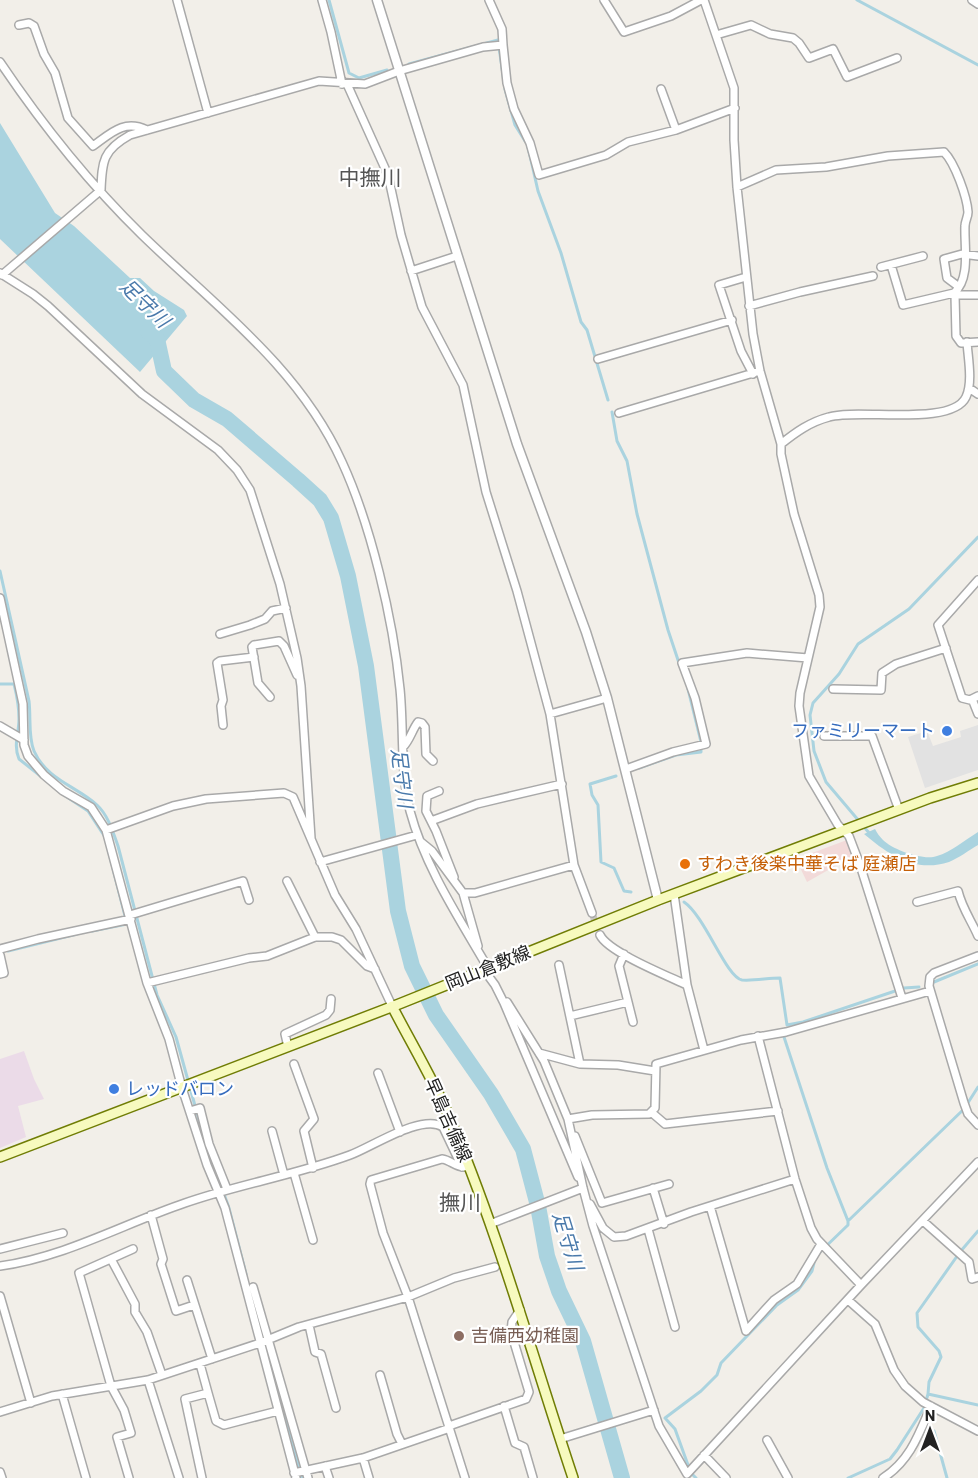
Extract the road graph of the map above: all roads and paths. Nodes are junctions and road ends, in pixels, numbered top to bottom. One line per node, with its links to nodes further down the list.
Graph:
1 (177, 0): 18 (street)
2 (322, 0): 15 (street)
3 (377, 0): 14 (street)
4 (489, 0): 11 (street)
5 (604, 0): 6 (street)
6 (702, 0): 10 (street)
7 (972, 0): 8 (street)
8 (978, 4)
9 (19, 25): 19 (street)
10 (716, 35): 12 (street); 17 (street)
11 (500, 45): 14 (street); 20 (street)
12 (897, 58)
13 (0, 62): 22 (street)
14 (399, 71): 15 (street); 24 (street)
15 (345, 84): 18 (street); 29 (street)
16 (661, 89): 20 (street)
17 (735, 108): 20 (street); 21 (street)
18 (208, 113): 19 (street)
19 (147, 130): 22 (street)
20 (676, 130)
21 (737, 188): 23 (street); 32 (street)
22 (100, 191): 30 (street); 64 (street)
23 (966, 255): 26 (street); 33 (street); 33 (street)
24 (457, 256): 29 (street); 57 (street)
25 (923, 256): 27 (street)
26 (978, 256)
27 (891, 265): 28 (street); 33 (street)
28 (881, 267)
29 (411, 271): 58 (street)
30 (3, 273): 47 (street)
31 (873, 276): 35 (street)
32 (746, 277): 35 (street); 36 (street)
33 (956, 292): 34 (street); 37 (street)
34 (978, 295)
35 (749, 306): 40 (street)
36 (732, 320): 39 (street); 40 (street)
37 (967, 342): 38 (street); 41 (street)
38 (978, 342)
39 (598, 359)
40 (756, 372): 43 (street); 44 (street)
41 (969, 388): 42 (street); 44 (street)
42 (978, 394)
43 (619, 413)
44 (781, 444): 52 (street)
45 (978, 580): 50 (street)
46 (0, 598): 48 (street)
47 (286, 608): 49 (street); 53 (street)
48 (4, 634): 63 (street)
49 (220, 634)
50 (946, 648): 54 (street); 56 (street)
51 (254, 657): 53 (street); 55 (street); 60 (street)
52 (808, 658): 66 (street); 73 (street)
53 (301, 686): 75 (street)
54 (833, 689)
55 (270, 697)
56 (975, 697): 59 (street)
57 (607, 698): 58 (street); 66 (street)
58 (550, 714): 68 (street)
59 (978, 714)
60 (222, 724)
61 (0, 726): 63 (street)
62 (824, 736): 70 (street)
63 (19, 737): 72 (street)
64 (403, 747): 65 (street); 74 (street)
65 (433, 761)
66 (626, 769): 83 (street)
67 (978, 783): 70 (main road, 岡山倉敷線)
68 (561, 784): 71 (street); 77 (street)
69 (439, 791): 71 (street)
70 (899, 810): 73 (main road, 岡山倉敷線)
71 (431, 821): 79 (street)
72 (109, 829): 75 (street); 86 (street)
73 (848, 829): 81 (main road, 岡山倉敷線); 103 (street)
74 (417, 837): 76 (street); 79 (street); 94 (street)
75 (311, 838): 76 (street)
76 (322, 861): 96 (street)
77 (574, 865): 80 (street); 85 (street)
78 (287, 881): 89 (street)
79 (455, 883): 80 (street)
80 (463, 893): 94 (street)
81 (674, 894): 83 (main road, 岡山倉敷線); 101 (street)
82 (249, 900): 86 (street)
83 (658, 900): 97 (main road, 岡山倉敷線)
84 (917, 902): 88 (street)
85 (592, 913)
86 (131, 917): 90 (street); 99 (street)
87 (600, 935): 91 (street)
88 (978, 936)
89 (315, 937): 96 (street); 99 (street)
90 (0, 949)
91 (624, 954): 101 (street); 105 (street)
92 (0, 955): 98 (street)
93 (978, 956): 102 (street)
94 (483, 959): 97 (street)
95 (559, 965): 107 (street)
96 (375, 969): 106 (street)
97 (484, 970): 100 (street); 106 (main road, 岡山倉敷線)
98 (0, 974)
99 (151, 982): 117 (street)
100 (495, 985): 112 (street); 134 (street)
101 (687, 985): 111 (street)
102 (930, 991): 103 (street); 121 (street)
103 (901, 993): 109 (street)
104 (331, 999): 110 (street)
105 (628, 1002): 107 (street); 108 (street)
106 (395, 1005): 110 (main road, 岡山倉敷線); 126 (main road, 早島吉備線)
107 (570, 1016): 114 (street)
108 (633, 1022)
109 (758, 1036): 111 (street); 118 (street)
110 (288, 1047): 117 (main road, 岡山倉敷線)
111 (704, 1050): 115 (street)
112 (539, 1053): 114 (street); 120 (street)
113 (294, 1064): 127 (street)
114 (580, 1064): 115 (street)
115 (655, 1071): 119 (street)
116 (378, 1073): 123 (street)
117 (186, 1086): 124 (main road, 岡山倉敷線); 133 (street)
118 (778, 1111): 119 (street); 130 (street)
119 (651, 1112): 120 (street)
120 (568, 1121): 132 (street); 134 (street)
121 (978, 1125)
122 (272, 1131): 129 (street)
123 (400, 1132): 126 (street); 127 (street)
124 (0, 1157)
125 (978, 1162): 137 (street)
126 (466, 1167): 138 (main road, 早島吉備線); 154 (street)
127 (313, 1168): 128 (street)
128 (294, 1173): 129 (street); 142 (street)
129 (284, 1175): 133 (street)
130 (795, 1179): 135 (street); 143 (street)
131 (669, 1184): 132 (street)
132 (653, 1188): 139 (street)
133 (222, 1190): 136 (street); 160 (street)
134 (580, 1190): 138 (street); 140 (street); 174 (street)
135 (710, 1206): 139 (street); 143 (street)
136 (151, 1215): 147 (street); 156 (street)
137 (923, 1221): 149 (street); 151 (street)
138 (492, 1223): 157 (main road, 早島吉備線)
139 (663, 1224): 140 (street)
140 (648, 1229): 159 (street)
141 (63, 1233): 144 (street)
142 (313, 1240)
143 (824, 1246): 151 (street)
144 (0, 1250)
145 (133, 1250): 146 (street)
146 (111, 1259): 163 (street); 166 (street)
147 (0, 1266)
148 (495, 1267): 154 (street)
149 (978, 1277)
150 (187, 1281): 156 (street)
151 (861, 1285): 155 (street)
152 (253, 1287): 160 (street)
153 (0, 1296): 169 (street)
154 (408, 1297): 158 (street); 176 (street)
155 (848, 1300): 170 (street); 181 (street)
156 (194, 1305): 161 (street)
157 (520, 1310): 171 (street); 178 (main road, 早島吉備線)
158 (309, 1325): 160 (street); 172 (street)
159 (675, 1327)
160 (264, 1341): 161 (street); 173 (street); 185 (street)
161 (212, 1359): 162 (street)
162 (200, 1364): 163 (street); 167 (street)
163 (162, 1375): 165 (street)
164 (380, 1375): 180 (street)
165 (148, 1380): 166 (street); 190 (street)
166 (111, 1386): 168 (street); 189 (street)
167 (208, 1393): 173 (street); 191 (street)
168 (62, 1394): 169 (street); 188 (street)
169 (31, 1403): 175 (street)
170 (927, 1404): 177 (street); 200 (street)
171 (504, 1406): 176 (street); 196 (street)
172 (336, 1408)
173 (278, 1411): 185 (street)
174 (653, 1411): 178 (street); 186 (street)
175 (0, 1412)
176 (449, 1427): 180 (street); 195 (street)
177 (978, 1431)
178 (562, 1438): 197 (main road, 早島吉備線)
179 (767, 1440): 199 (street)
180 (402, 1444): 182 (street)
181 (704, 1455): 186 (street); 198 (street)
182 (363, 1458): 183 (street); 194 (street)
183 (325, 1466): 185 (street); 193 (street)
184 (0, 1472): 187 (street)
185 (299, 1473): 192 (street)
186 (687, 1476)
187 (2, 1478)
188 (86, 1478)
189 (129, 1478)
190 (179, 1478)
191 (202, 1478)
192 (308, 1478)
193 (329, 1478)
194 (369, 1478)
195 (465, 1478)
196 (533, 1478)
197 (573, 1478)
198 (726, 1478)
199 (788, 1478)
200 (883, 1478)

